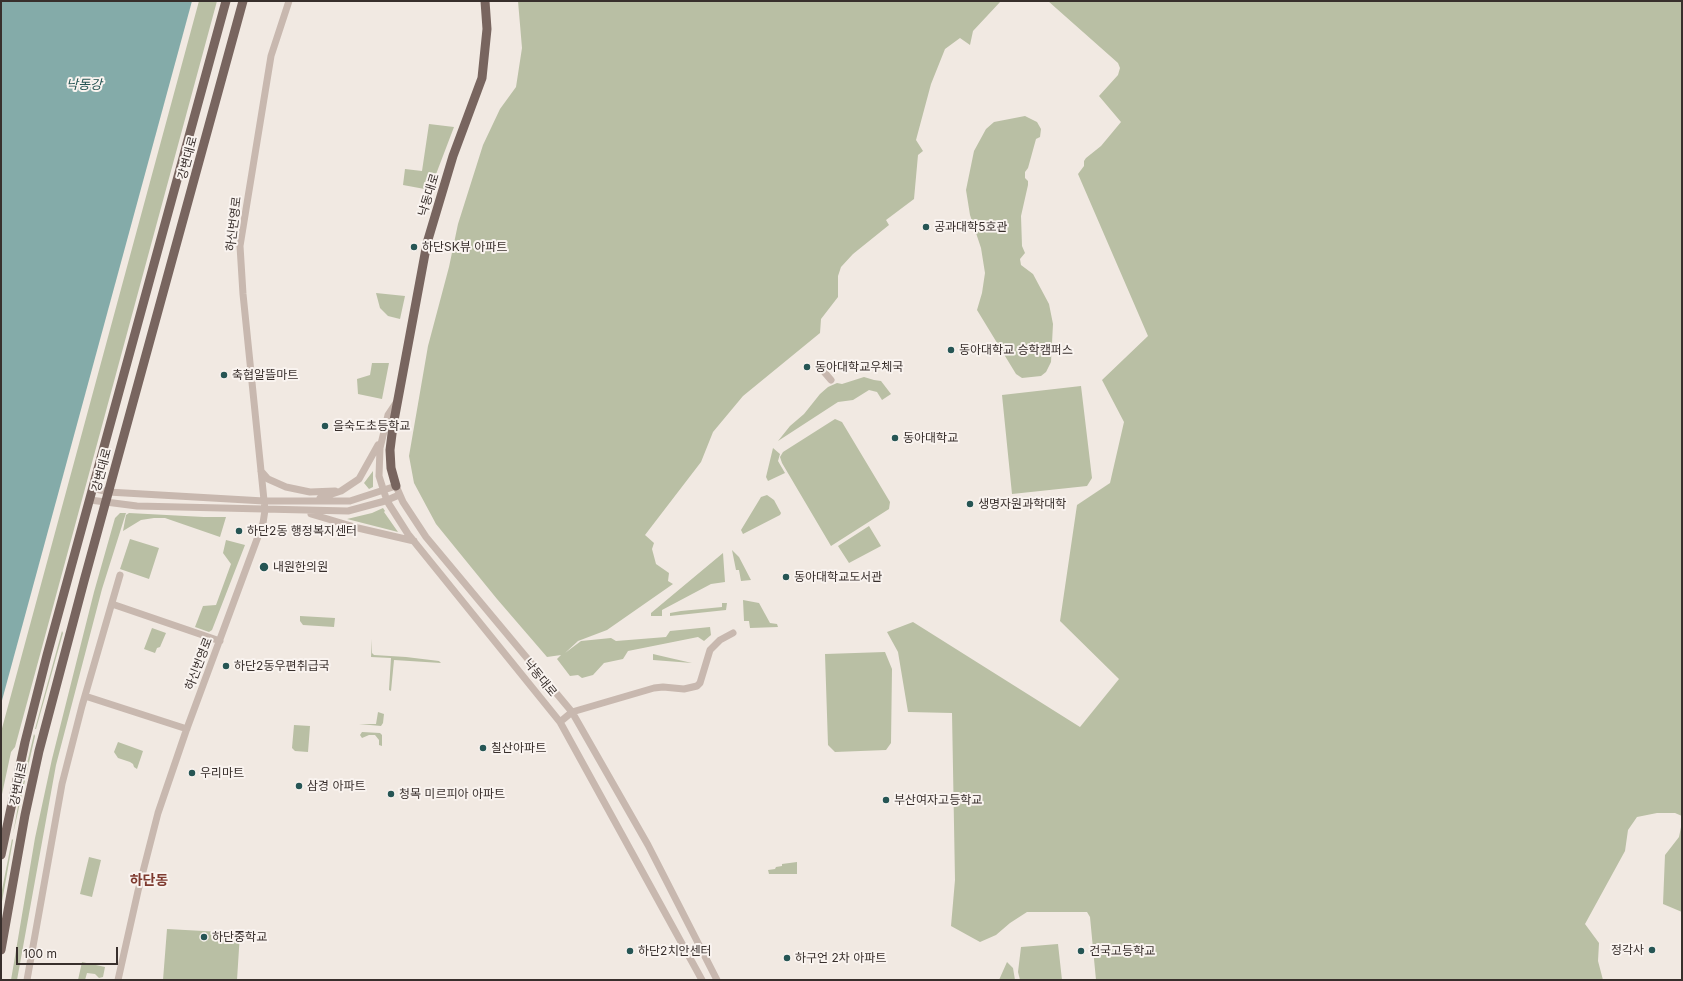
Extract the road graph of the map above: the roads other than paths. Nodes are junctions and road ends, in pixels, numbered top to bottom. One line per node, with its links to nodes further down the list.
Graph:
1 (226, 1): 10 (main road, 강변대로)
2 (243, 1): 14 (main road, 강변대로)
3 (289, 1): 9 (street, 하신번영로)
4 (484, 1): 7 (main road, 낙동대로)
5 (825, 373): 6 (street)
6 (831, 380)
7 (398, 400): 8 (street, 낙동대로); 13 (main road, 낙동대로)
8 (382, 439): 11 (street); 12 (street, 낙동대로)
9 (261, 471): 11 (street); 17 (street, 하신번영로)
10 (93, 488): 14 (street); 15 (main road, 강변대로)
11 (341, 491): 18 (street)
12 (383, 491): 13 (street); 16 (street, 낙동대로); 18 (street)
13 (398, 491): 16 (street); 28 (street, 낙동대로)
14 (108, 492): 17 (street); 19 (main road, 강변대로)
15 (90, 500): 19 (street); 31 (main road, 강변대로)
16 (387, 500): 21 (street); 22 (street, 낙동대로)
17 (264, 501): 18 (street); 20 (street, 하신번영로)
18 (304, 501)
19 (106, 503): 20 (street); 32 (main road, 강변대로)
20 (265, 510): 21 (street); 26 (street, 하신번영로)
21 (301, 511): 22 (street)
22 (414, 541): 29 (street, 낙동대로)
23 (120, 575): 24 (street)
24 (112, 604): 26 (street); 27 (street)
25 (733, 633): 28 (street)
26 (220, 641): 30 (street, 하신번영로)
27 (85, 696): 30 (street); 33 (street)
28 (572, 712): 29 (street); 36 (street, 낙동대로)
29 (560, 722): 35 (street, 낙동대로)
30 (187, 729): 34 (street, 하신번영로)
31 (1, 855)
32 (1, 950)
33 (27, 980)
34 (118, 980)
35 (702, 980)
36 (717, 980)

